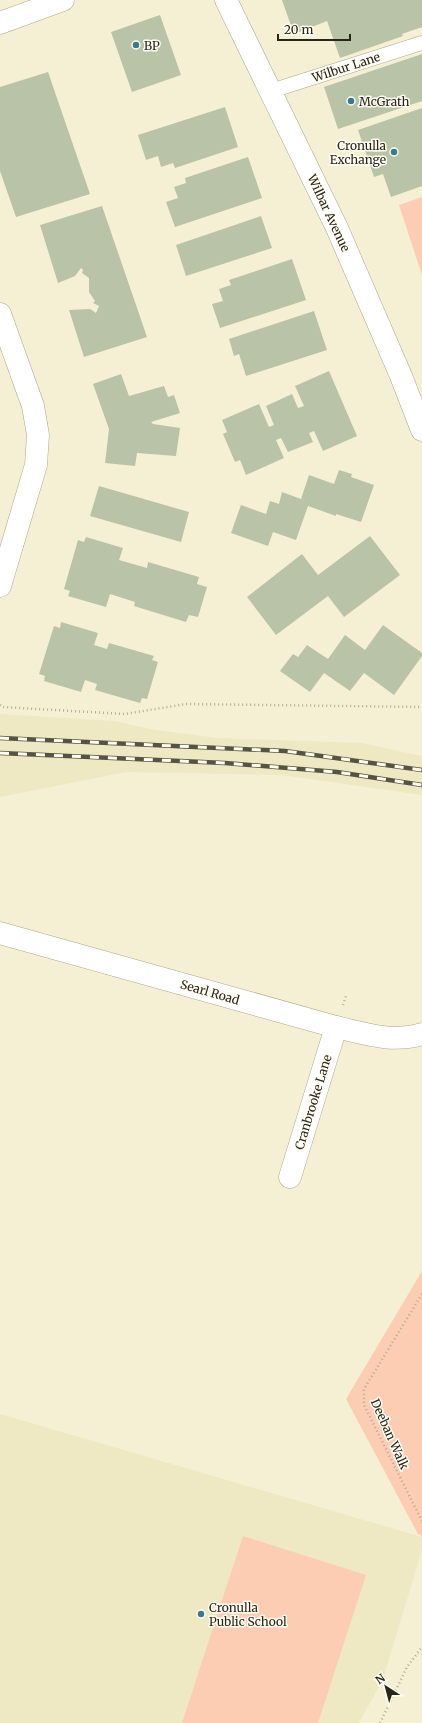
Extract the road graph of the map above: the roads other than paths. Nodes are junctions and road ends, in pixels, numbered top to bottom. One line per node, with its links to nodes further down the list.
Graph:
1 (63, 0): 3 (street)
2 (226, 0): 5 (street, Wilbar Avenue)
3 (0, 23)
4 (422, 43): 5 (lane, Wilbur Lane)
5 (271, 91): 7 (street, Wilbar Avenue)
6 (0, 314): 8 (street)
7 (422, 430)
8 (0, 586)
9 (0, 933): 10 (street, Searl Road)
10 (336, 1027): 11 (street, Searl Road); 12 (street, Cranbrooke Lane)
11 (422, 1034)
12 (290, 1177)

